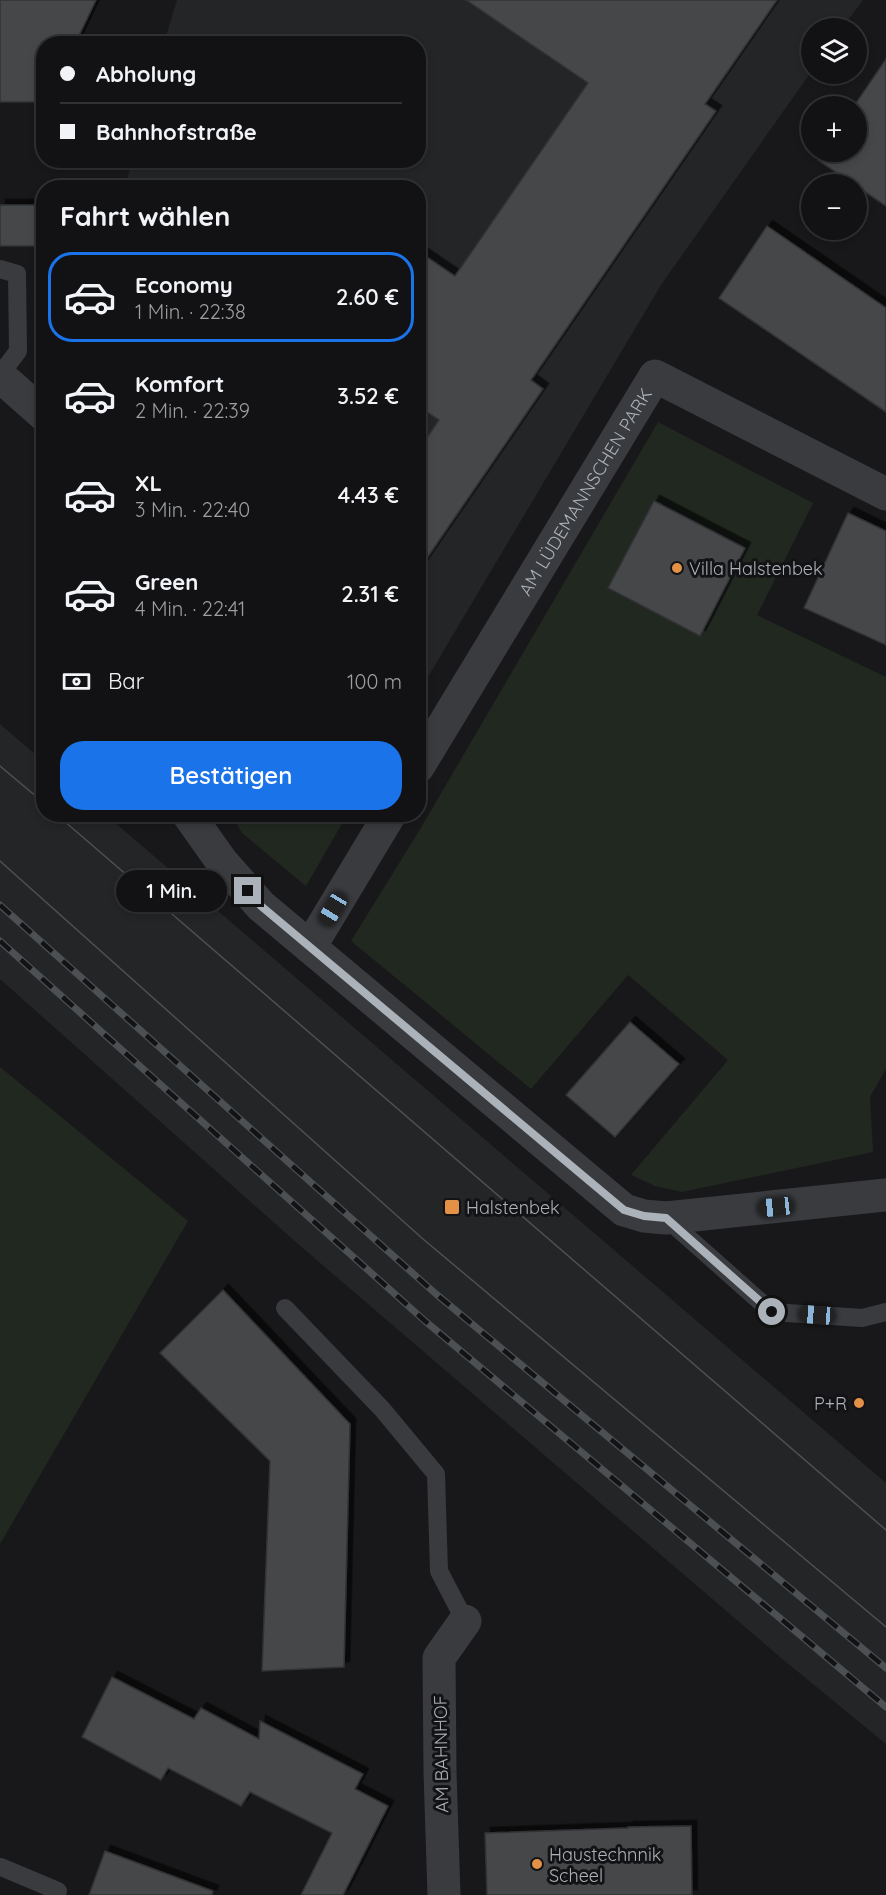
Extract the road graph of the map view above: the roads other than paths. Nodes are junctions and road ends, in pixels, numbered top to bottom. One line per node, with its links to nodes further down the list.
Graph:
1 (0, 269): 2 (lane)
2 (0, 375): 3 (street)
3 (36, 408)
4 (886, 494): 5 (street, AM LÜDEMANNSCHEN PARK)
5 (426, 754)
6 (192, 822): 8 (street)
7 (385, 822): 8 (street)
8 (310, 947): 10 (street)
9 (886, 1195): 10 (street)
10 (666, 1218): 12 (lane)
11 (285, 1308): 13 (lane)
12 (886, 1312)
13 (465, 1621): 16 (street, AM BAHNHOF)
14 (1, 1867): 15 (lane)
15 (56, 1895)
16 (444, 1895)

